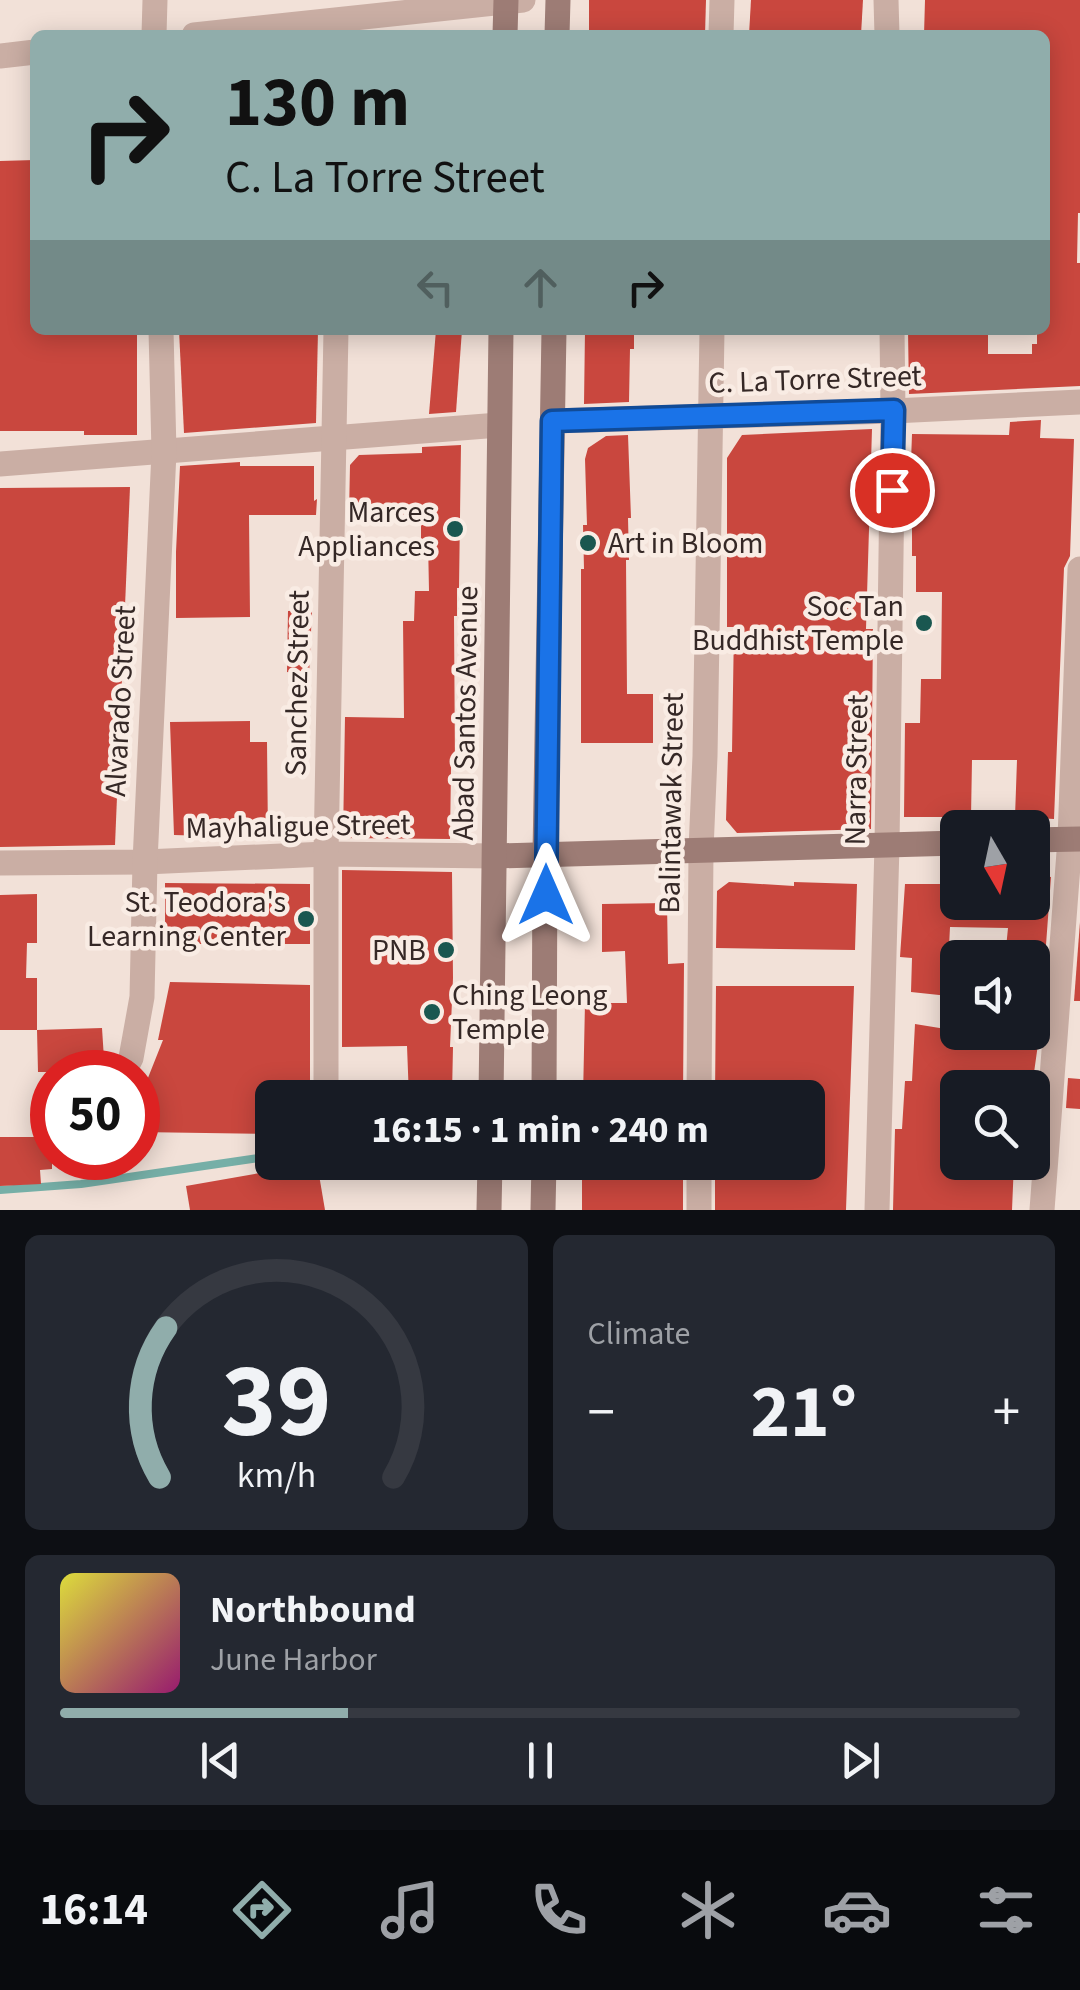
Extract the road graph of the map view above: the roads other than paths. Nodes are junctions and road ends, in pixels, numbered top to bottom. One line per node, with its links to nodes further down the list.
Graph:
1 (155, 0): 7 (street)
2 (558, 0): 10 (main road)
3 (722, 0): 11 (street)
4 (886, 0): 12 (street)
5 (512, 1): 6 (street); 9 (main road)
6 (340, 18): 8 (street)
7 (154, 30)
8 (237, 30)
9 (506, 30)
10 (557, 30)
11 (721, 30)
12 (886, 30)
13 (30, 53): 14 (street)
14 (0, 56)
15 (161, 335): 27 (street, Alvarado Street)
16 (336, 335): 26 (street, Sanchez Street)
17 (501, 335): 25 (main road, Abad Santos Avenue)
18 (554, 335): 24 (main road)
19 (712, 335): 23 (street, Balintawak Street)
20 (892, 335): 22 (street, Narra Street)
21 (1080, 402): 22 (street, C. La Torre Street)
22 (894, 410): 23 (street, C. La Torre Street); 33 (street, Narra Street)
23 (709, 415): 24 (street, C. La Torre Street); 34 (street, Balintawak Street)
24 (552, 421): 36 (main road)
25 (500, 426): 26 (street); 37 (main road, Abad Santos Avenue)
26 (335, 438): 27 (street); 35 (street, Sanchez Street)
27 (164, 452): 28 (street); 38 (street, Alvarado Street)
28 (0, 464)
29 (1080, 569): 30 (street)
30 (1075, 839): 31 (main road); 52 (street)
31 (1050, 840)
32 (940, 844): 33 (main road, Mayhaligue Street)
33 (888, 845): 34 (main road, Mayhaligue Street); 51 (street, Narra Street)
34 (702, 850): 36 (main road, Mayhaligue Street); 44 (street, Balintawak Street)
35 (326, 854): 37 (street, Mayhaligue Street); 38 (street, Mayhaligue Street); 41 (street, Sanchez Street)
36 (545, 854): 37 (main road, Mayhaligue Street); 43 (main road)
37 (496, 856): 42 (main road, Abad Santos Avenue)
38 (145, 862): 39 (street, Mayhaligue Street); 40 (street, Alvarado Street)
39 (0, 863)
40 (132, 1050)
41 (326, 1080)
42 (492, 1080)
43 (544, 1080)
44 (700, 1080)
45 (490, 1180): 48 (main road)
46 (544, 1180): 49 (main road)
47 (699, 1180): 50 (street)
48 (490, 1210)
49 (544, 1210)
50 (698, 1210)
51 (877, 1210)
52 (1042, 1210)

